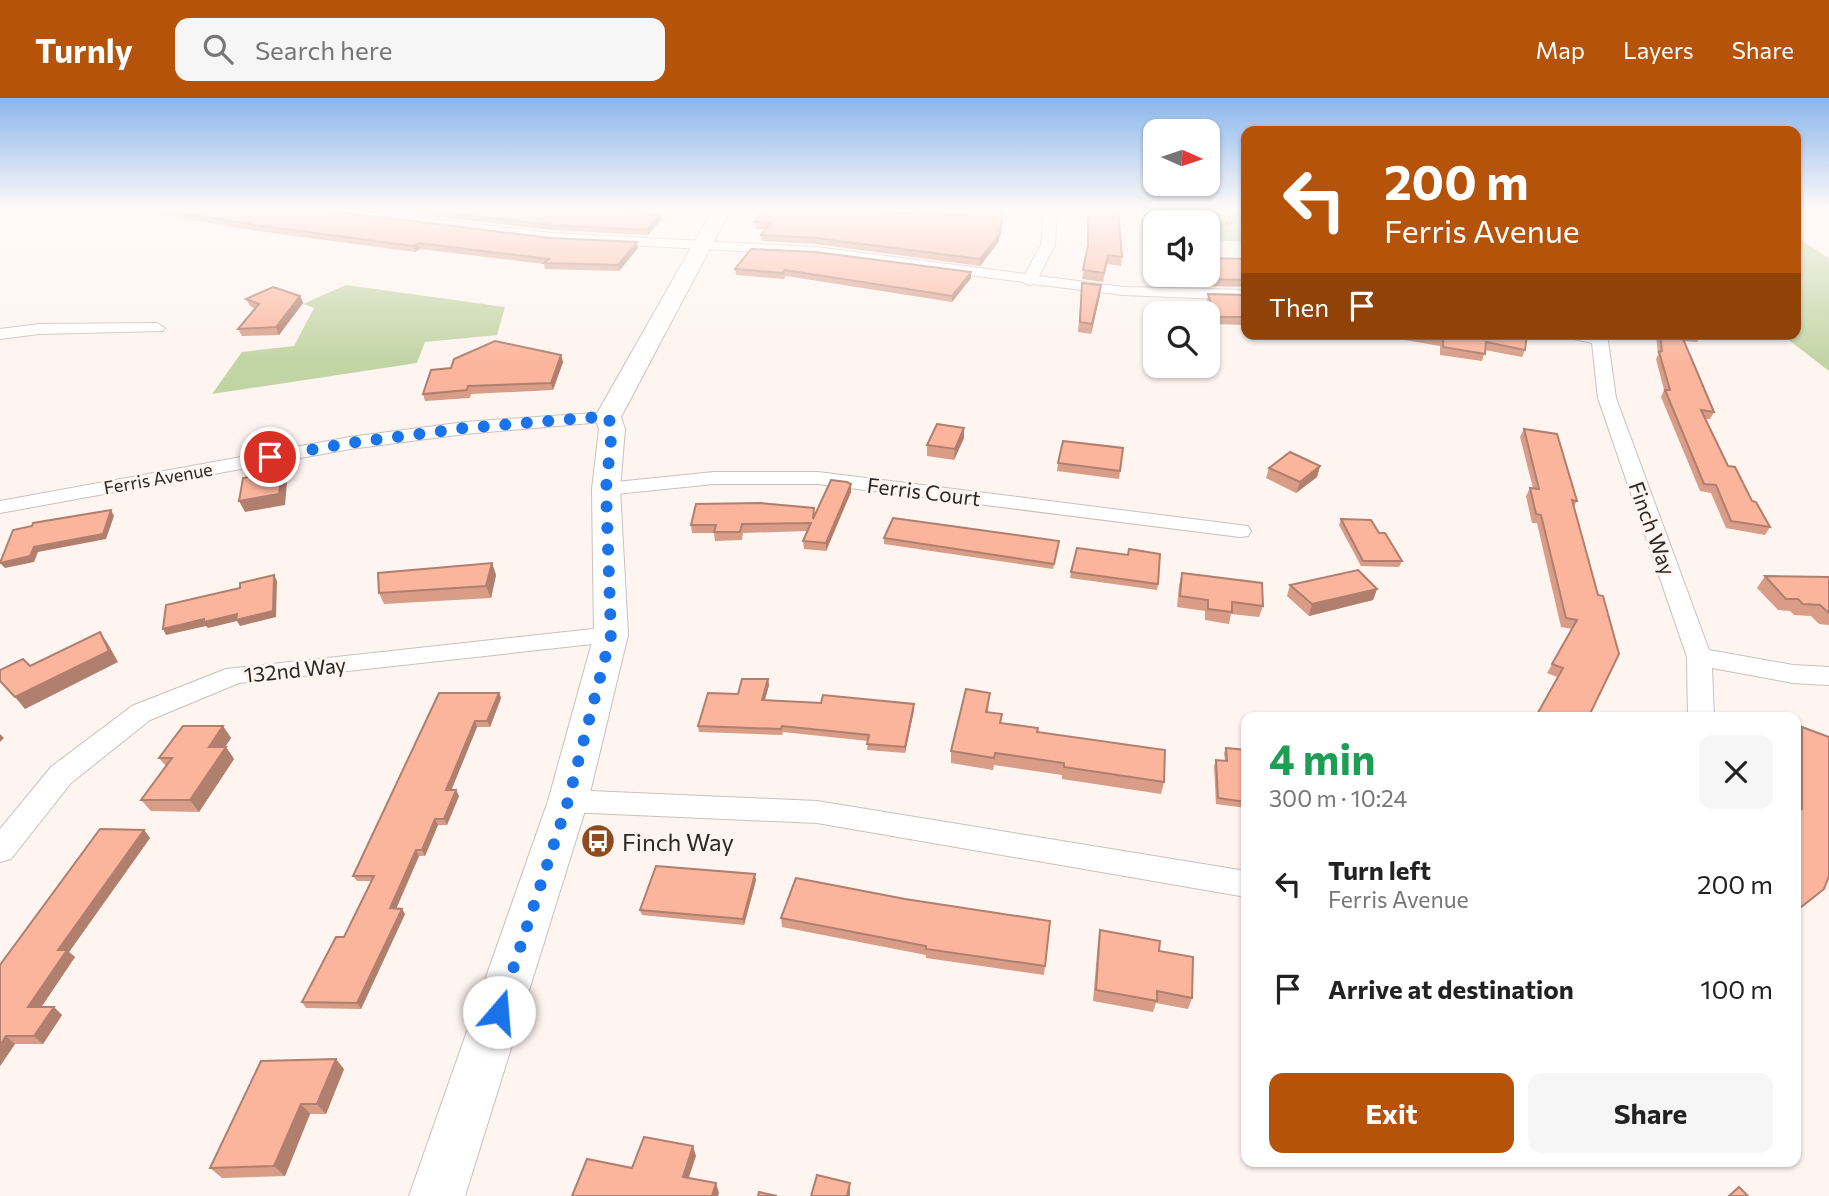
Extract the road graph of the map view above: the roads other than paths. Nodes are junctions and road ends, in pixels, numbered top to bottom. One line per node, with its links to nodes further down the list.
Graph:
1 (694, 260): 9 (street)
2 (882, 260): 4 (street)
3 (1040, 260): 4 (street)
4 (1029, 281): 5 (street)
5 (1241, 295)
6 (158, 328): 7 (street)
7 (0, 334)
8 (1599, 340): 14 (street, Finch Way)
9 (608, 416): 10 (street); 11 (street, Ferris Avenue)
10 (606, 489): 12 (street, Ferris Court); 13 (street)
11 (0, 507)
12 (1240, 531)
13 (611, 635): 17 (street); 18 (street, 132nd Way)
14 (1699, 657): 15 (street); 16 (street, Finch Way)
15 (1829, 676)
16 (1701, 712)
17 (568, 801): 19 (street); 20 (street)
18 (0, 850)
19 (1241, 883)
20 (437, 1196)

